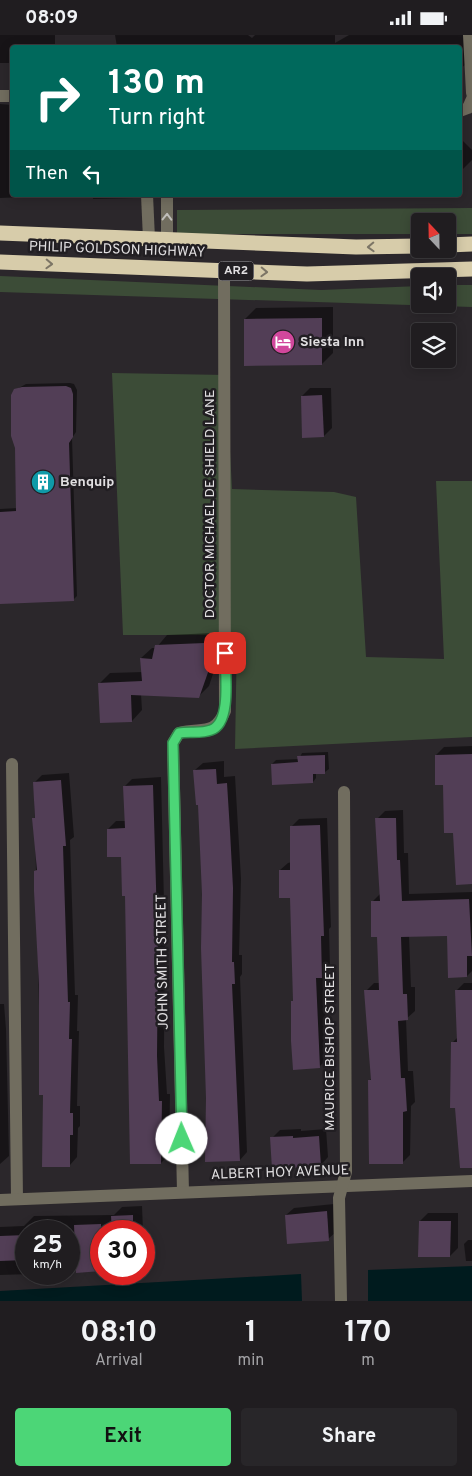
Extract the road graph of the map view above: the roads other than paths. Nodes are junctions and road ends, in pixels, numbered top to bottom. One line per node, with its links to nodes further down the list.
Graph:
1 (469, 35): 2 (street)
2 (472, 93)
3 (472, 99): 4 (street)
4 (462, 110)
5 (147, 197): 8 (street)
6 (167, 197): 9 (street, one-way to 6)
7 (0, 233): 8 (highway, PHILIP GOLDSON HIGHWAY / AR2)
8 (149, 239): 9 (highway, PHILIP GOLDSON HIGHWAY / AR2)
9 (167, 239): 12 (highway, PHILIP GOLDSON HIGHWAY / AR2, one-way to 9)
10 (472, 244): 11 (highway)
11 (456, 245)
12 (411, 246)
13 (0, 262): 15 (highway, PHILIP GOLDSON HIGHWAY / AR2, one-way to 15)
14 (472, 269): 15 (highway, PHILIP GOLDSON HIGHWAY / AR2, one-way to 14)
15 (224, 271): 16 (street, DOCTOR MICHAEL DE SHIELD LANE)
16 (179, 733): 21 (street, JOHN SMITH STREET)
17 (12, 764): 22 (street)
18 (344, 792): 20 (street, MAURICE BISHOP STREET)
19 (472, 1181): 20 (street, ALBERT HOY AVENUE)
20 (342, 1185): 21 (street, ALBERT HOY AVENUE); 24 (street, MAURICE BISHOP STREET)
21 (183, 1191): 22 (street, ALBERT HOY AVENUE)
22 (17, 1199): 23 (street, ALBERT HOY AVENUE)
23 (0, 1200)
24 (340, 1301)

